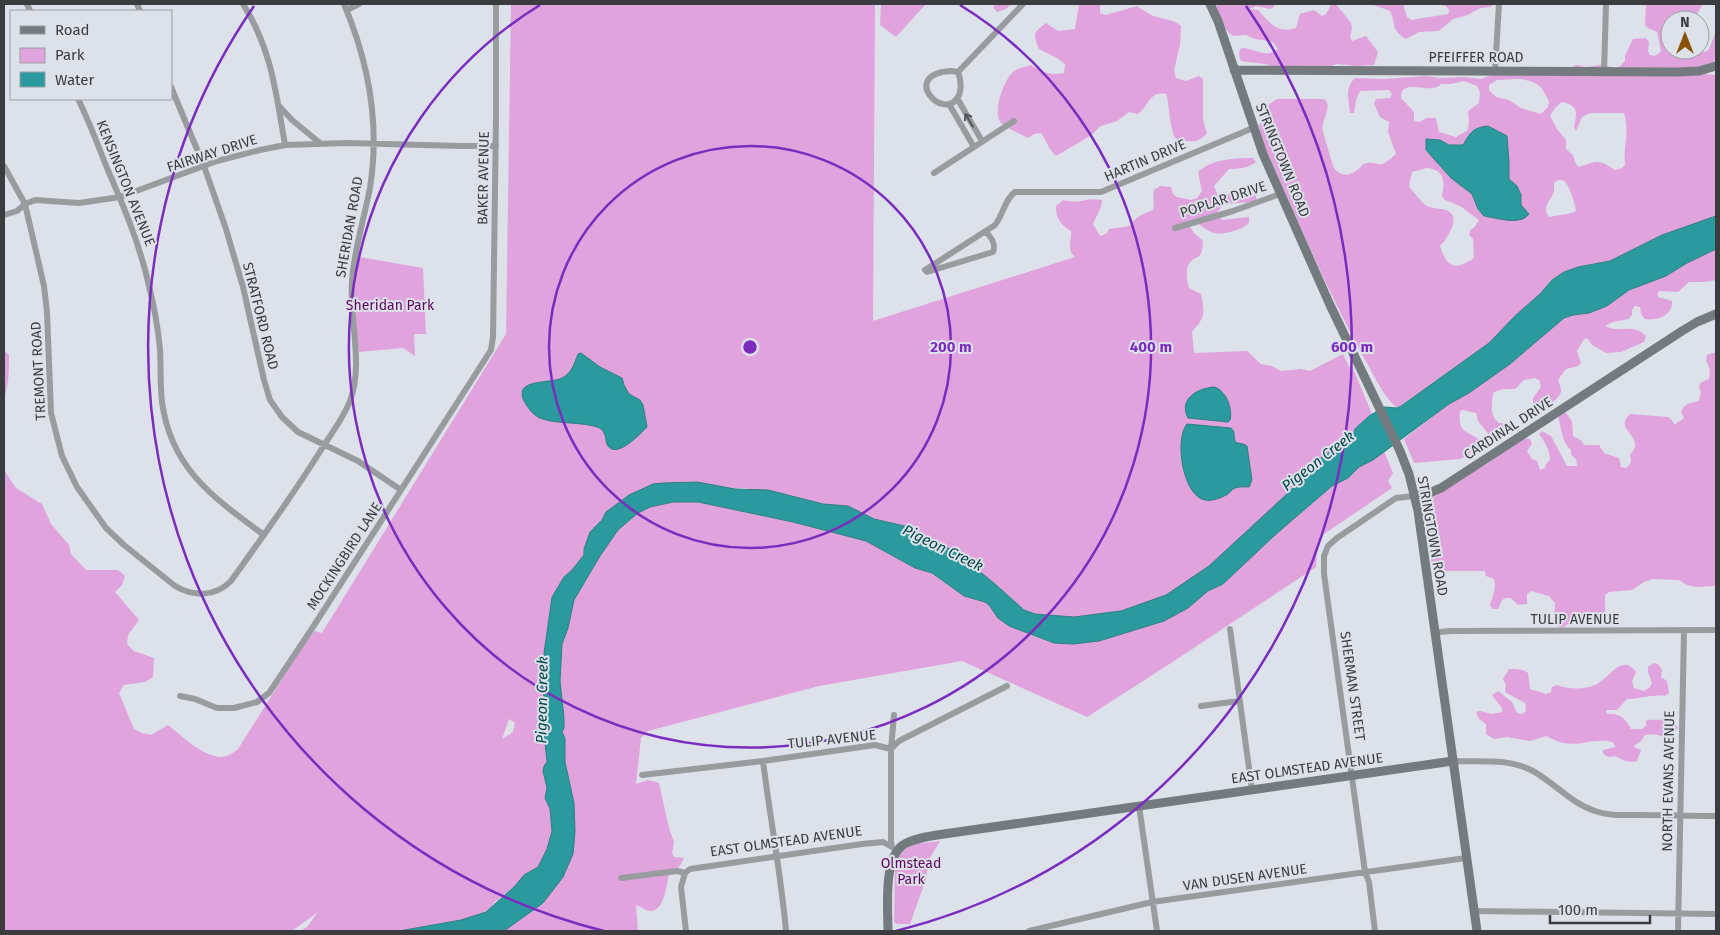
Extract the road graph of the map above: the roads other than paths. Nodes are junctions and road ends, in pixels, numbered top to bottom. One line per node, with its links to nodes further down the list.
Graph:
1 (243, 4): 18 (street)
2 (359, 4): 8 (street)
3 (496, 4): 25 (street, BAKER AVENUE)
4 (1023, 4): 12 (street)
5 (1210, 4): 10 (street, STRINGTOWN ROAD)
6 (1499, 4): 11 (street)
7 (1606, 4): 13 (street)
8 (345, 7): 23 (street, SHERIDAN ROAD)
9 (1716, 66): 13 (street, PFEIFFER ROAD)
10 (1234, 70): 11 (street, PFEIFFER ROAD); 20 (street, STRINGTOWN ROAD)
11 (1495, 71): 13 (street, PFEIFFER ROAD)
12 (958, 72): 15 (street); 17 (street)
13 (1604, 72)
14 (172, 89): 28 (street, STRATFORD ROAD)
15 (957, 98): 17 (street); 21 (street, one-way to 15)
16 (78, 100): 31 (street, KENSINGTON AVENUE)
17 (950, 104): 26 (street)
18 (280, 107): 22 (street); 24 (street)
19 (1014, 121): 21 (street)
20 (1253, 128): 30 (street, STRINGTOWN ROAD); 35 (street, HARTIN DRIVE)
21 (982, 142): 26 (street)
22 (320, 143): 23 (street, FAIRWAY DRIVE); 24 (street, FAIRWAY DRIVE)
23 (374, 144): 25 (street, FAIRWAY DRIVE); 38 (street, SHERIDAN ROAD)
24 (285, 145): 28 (street, FAIRWAY DRIVE)
25 (496, 146): 37 (street, BAKER AVENUE)
26 (974, 146): 29 (street)
27 (4, 166): 32 (street, TREMONT ROAD)
28 (204, 166): 31 (street, FAIRWAY DRIVE); 38 (street, STRATFORD ROAD)
29 (934, 173)
30 (1280, 194): 34 (street, POPLAR DRIVE); 40 (street, STRINGTOWN ROAD)
31 (120, 198): 32 (street, FAIRWAY DRIVE); 41 (street, KENSINGTON AVENUE)
32 (25, 204): 33 (street, FAIRWAY DRIVE); 43 (street, TREMONT ROAD)
33 (4, 215)
34 (1175, 228)
35 (986, 232): 35 (street, HARTIN DRIVE)
36 (1716, 314): 40 (street, CARDINAL DRIVE)
37 (489, 353): 39 (street, MOCKINGBIRD LANE)
38 (324, 444): 39 (street, STRATFORD ROAD); 41 (street, SHERIDAN ROAD)
39 (401, 490): 49 (street, MOCKINGBIRD LANE)
40 (1414, 496): 42 (street, CARDINAL DRIVE); 47 (street, STRINGTOWN ROAD)
41 (264, 535): 43 (street, SHERIDAN ROAD)
42 (1323, 563): 57 (street, SHERMAN STREET)
43 (213, 592)
44 (1230, 629): 50 (street)
45 (1716, 630): 46 (street, TULIP AVENUE)
46 (1684, 631): 47 (street, TULIP AVENUE); 60 (street, NORTH EVANS AVENUE)
47 (1434, 635): 55 (street, STRINGTOWN ROAD)
48 (1007, 686): 53 (street, TULIP AVENUE)
49 (180, 696)
50 (1239, 701): 51 (street); 58 (street)
51 (1201, 706)
52 (894, 715): 53 (street)
53 (892, 749): 54 (street, TULIP AVENUE); 62 (street)
54 (763, 761): 56 (street, TULIP AVENUE); 63 (street)
55 (1453, 762): 57 (street, EAST OLMSTEAD AVENUE); 60 (street, EAST OLMSTEAD AVENUE); 64 (street, STRINGTOWN ROAD)
56 (642, 775)
57 (1353, 775): 58 (street, EAST OLMSTEAD AVENUE); 65 (street, SHERMAN STREET)
58 (1252, 790): 59 (street, EAST OLMSTEAD AVENUE)
59 (1139, 806): 62 (street, EAST OLMSTEAD AVENUE); 68 (street)
60 (1680, 816): 61 (street, EAST OLMSTEAD AVENUE); 70 (street, NORTH EVANS AVENUE)
61 (1716, 816)
62 (894, 850): 63 (street, EAST OLMSTEAD AVENUE); 74 (street)
63 (777, 856): 66 (street, EAST OLMSTEAD AVENUE); 73 (street)
64 (1466, 858): 65 (street, VAN DUSEN AVENUE); 69 (street, STRINGTOWN ROAD)
65 (1366, 872): 68 (street, VAN DUSEN AVENUE); 77 (street, SHERMAN STREET)
66 (685, 873): 67 (street, EAST OLMSTEAD AVENUE); 72 (street)
67 (621, 878)
68 (1152, 902): 75 (street, VAN DUSEN AVENUE); 76 (street)
69 (1474, 911): 70 (street); 78 (street, STRINGTOWN ROAD)
70 (1678, 914): 71 (street); 79 (street, NORTH EVANS AVENUE)
71 (1716, 914)
72 (686, 931)
73 (786, 931)
74 (888, 931)
75 (1029, 931)
76 (1156, 931)
77 (1375, 931)
78 (1477, 931)
79 (1678, 931)

